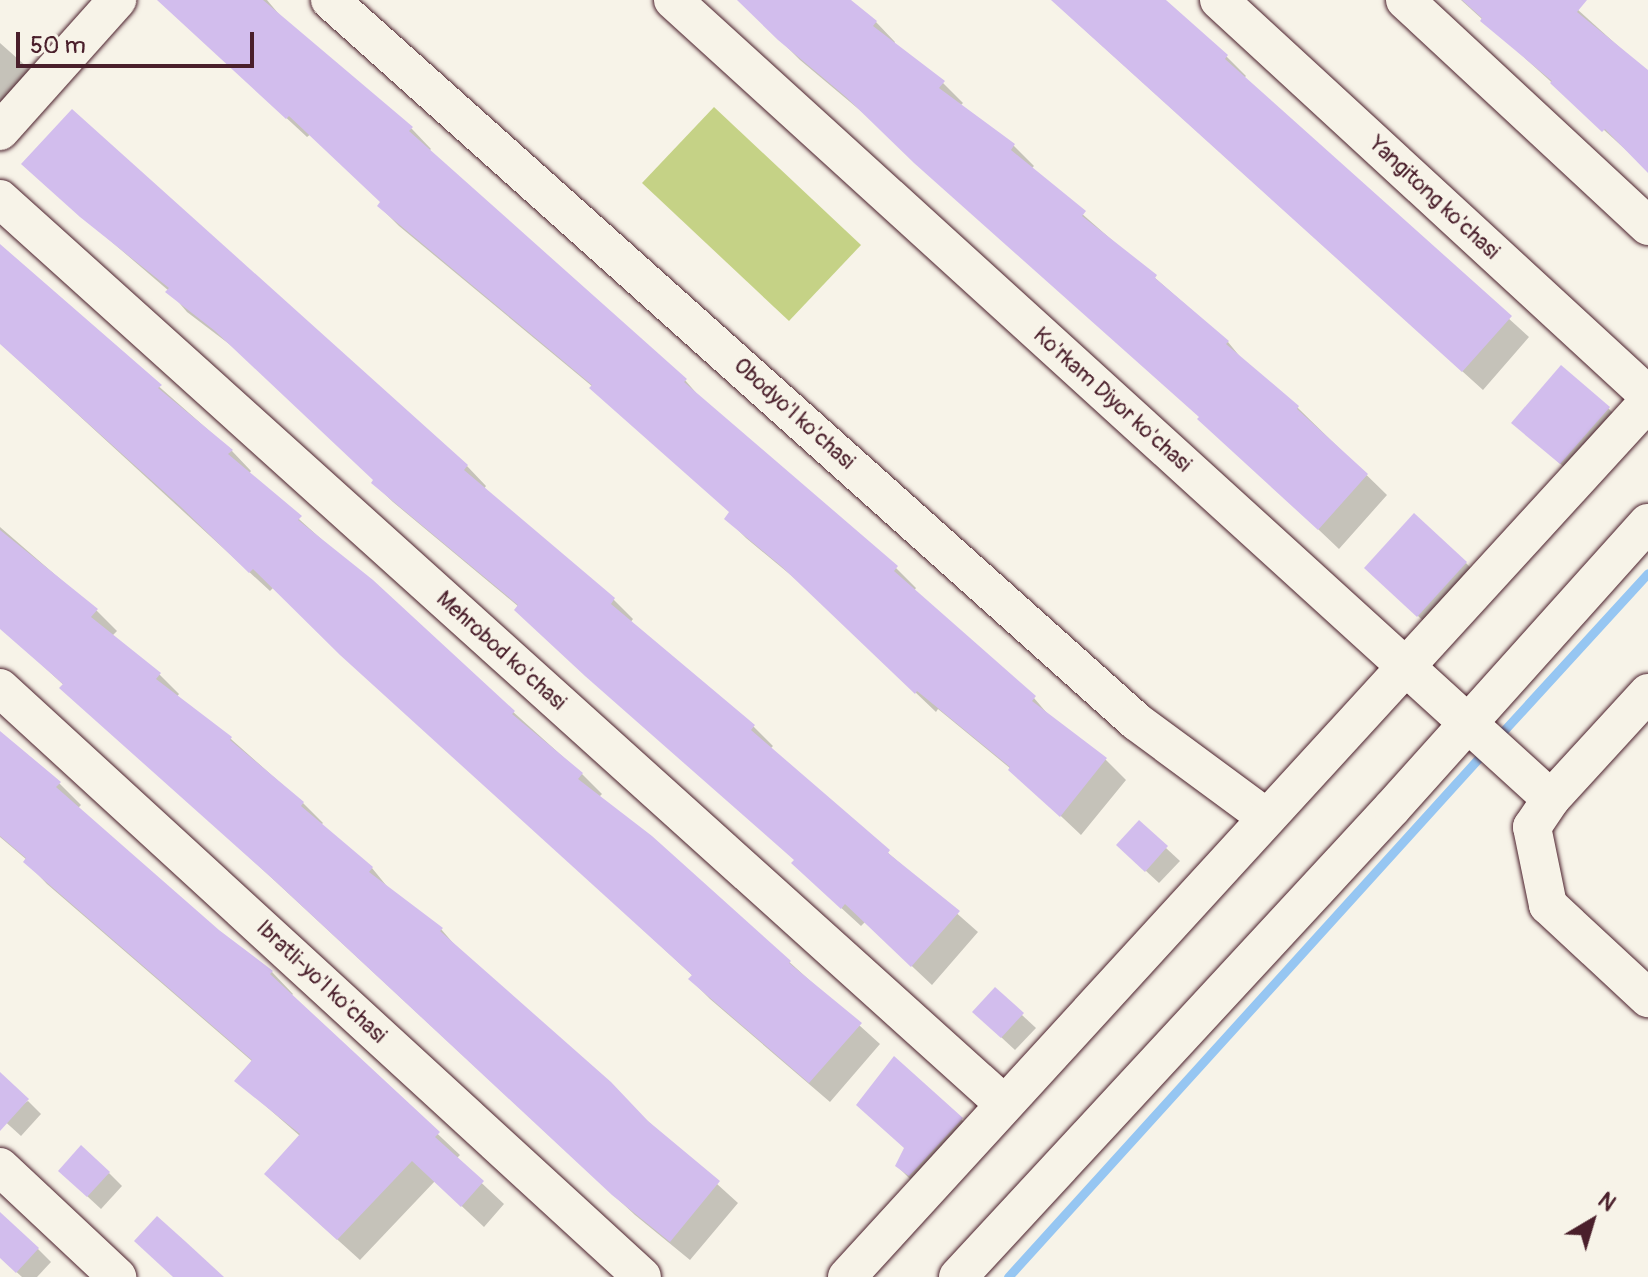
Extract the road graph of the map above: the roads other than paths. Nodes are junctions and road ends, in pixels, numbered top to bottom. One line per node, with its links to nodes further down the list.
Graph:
1 (117, 0): 6 (street)
2 (330, 0): 17 (street, Obodyo'l ko'chasi)
3 (673, 0): 12 (street, Ko'rkam Diyor ko'chasi)
4 (1219, 0): 9 (street, Yangitong ko'chasi)
5 (1405, 0): 8 (street)
6 (0, 131)
7 (0, 199): 19 (street, Mehrobod ko'chasi)
8 (1648, 226)
9 (1648, 395)
10 (1648, 402): 12 (street)
11 (1648, 523): 15 (street)
12 (1405, 668): 15 (street, Ko'rkam Diyor ko'chasi); 17 (street)
13 (0, 688): 22 (street, Ibratli-yo'l ko'chasi)
14 (1648, 693): 16 (street)
15 (1467, 724): 16 (street, Ko'rkam Diyor ko'chasi); 24 (street)
16 (1551, 799): 18 (street)
17 (1266, 817): 19 (street)
18 (1648, 998)
19 (1003, 1103): 23 (street)
20 (0, 1167): 21 (street)
21 (117, 1277)
22 (642, 1277)
23 (847, 1277)
24 (958, 1277)

